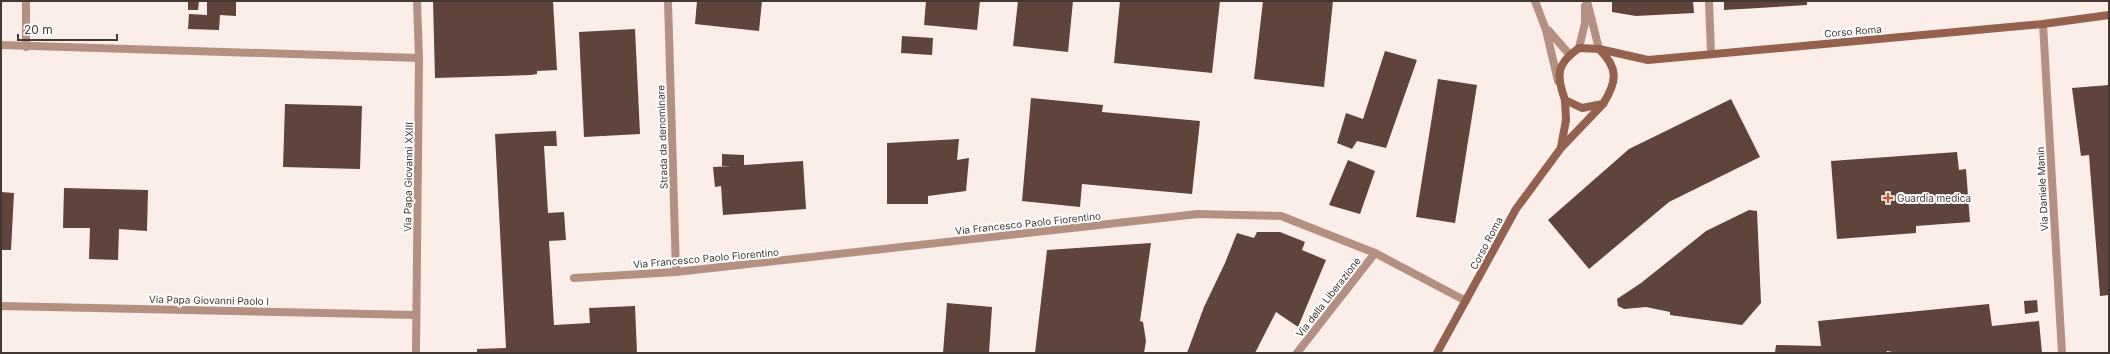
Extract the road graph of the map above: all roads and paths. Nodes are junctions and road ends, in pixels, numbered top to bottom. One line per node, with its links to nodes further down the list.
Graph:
1 (26, 1): 10 (street)
2 (417, 1): 15 (street, Via Papa Giovanni XXIII)
3 (668, 1): 21 (street, Strada da denominare)
4 (1535, 1): 14 (street); 16 (street)
5 (1586, 1): 11 (street); 12 (street)
6 (1708, 1): 13 (street)
7 (2109, 16): 8 (main road, Corso Roma)
8 (2043, 24): 13 (main road, Corso Roma); 29 (street, Via Daniele Manin)
9 (1, 45): 10 (street)
10 (26, 47): 15 (street)
11 (1580, 48): 12 (main road); 14 (main road)
12 (1599, 49): 13 (main road, Corso Roma); 18 (main road)
13 (1711, 54)
14 (1570, 55): 16 (main road)
15 (419, 58): 25 (street, Via Papa Giovanni XXIII)
16 (1558, 81): 17 (main road)
17 (1565, 100): 18 (main road); 19 (main road, Corso Roma)
18 (1603, 104): 19 (main road, Corso Roma)
19 (1561, 148): 23 (main road, Corso Roma)
20 (1375, 253): 21 (street, Via Francesco Paolo Fiorentino); 23 (street, Via Francesco Paolo Fiorentino); 27 (street, Via della Liberazione)
21 (676, 272): 22 (street, Via Francesco Paolo Fiorentino)
22 (574, 278)
23 (1466, 300): 28 (main road, Corso Roma)
24 (1, 306): 25 (street, Via Papa Giovanni Paolo I)
25 (416, 315): 26 (street, Via Papa Giovanni XXIII)
26 (416, 353)
27 (1297, 353)
28 (1437, 353)
29 (2062, 353)

